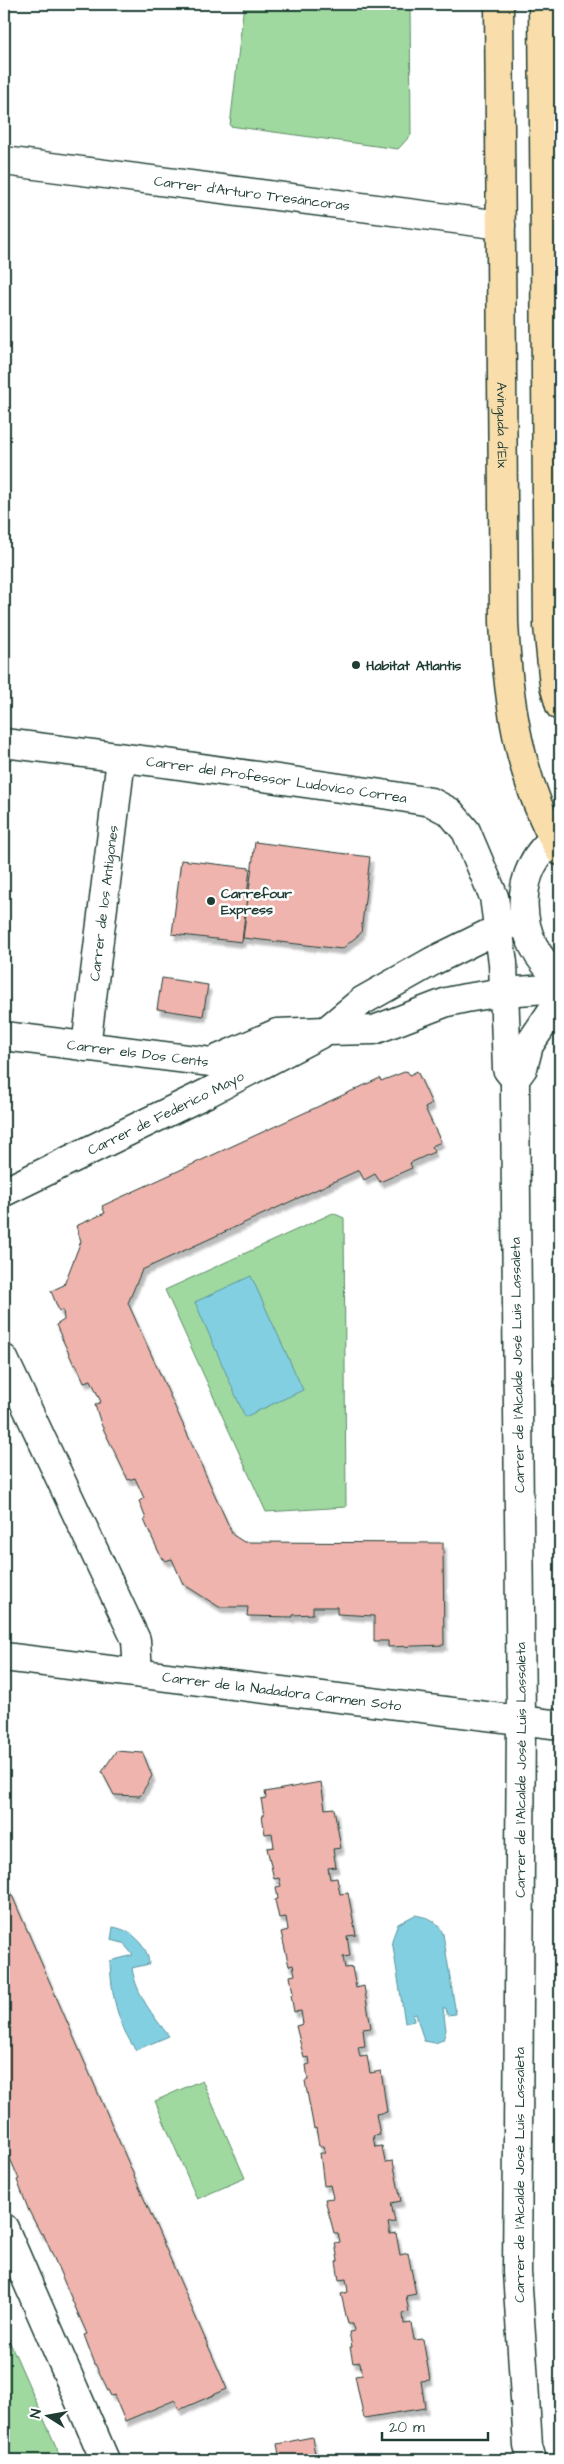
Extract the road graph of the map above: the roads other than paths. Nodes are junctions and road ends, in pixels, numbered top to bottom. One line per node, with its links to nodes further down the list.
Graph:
1 (499, 4): 4 (main road, Avinguda d'Elx)
2 (543, 4): 5 (main road)
3 (4, 161): 4 (street, Carrer d'Arturo Tresáncoras)
4 (501, 225): 8 (main road, Avinguda d'Elx)
5 (560, 706)
6 (4, 743): 7 (street, Carrer del Professor Ludovico Correa)
7 (121, 759): 9 (street, Carrer del Professor Ludovico Correa); 16 (street, Carrer de los Antigones)
8 (558, 842): 9 (street, Avinguda d'Elx)
9 (512, 924): 10 (street, Avinguda d'Elx); 12 (street, Carrer de l'Alcalde José Luis Lassaleta); 14 (street, Carrer de Federico Mayo)
10 (560, 977)
11 (560, 988): 12 (street, Carrer de Federico Mayo)
12 (504, 992): 14 (street, Carrer de Federico Mayo); 17 (street, Carrer de l'Alcalde José Luis Lassaleta)
13 (560, 1003): 17 (street, Carrer de l'Alcalde José Luis Lassaleta)
14 (326, 1031): 16 (street, Carrer els Dos Cents); 18 (street, Carrer de Federico Mayo)
15 (4, 1036): 16 (street, Carrer els Dos Cents)
16 (86, 1047)
17 (516, 1079): 22 (street, Carrer de l'Alcalde José Luis Lassaleta)
18 (4, 1192)
19 (4, 1359): 21 (street)
20 (4, 1657): 21 (street, Carrer de la Nadadora Carmen Soto)
21 (138, 1673): 22 (street, Carrer de la Nadadora Carmen Soto)
22 (521, 1720): 23 (street, Carrer de la Nadadora Carmen Soto); 26 (street, Carrer de l'Alcalde José Luis Lassaleta)
23 (560, 1725)
24 (4, 2228): 25 (street)
25 (105, 2460)
26 (532, 2460)

